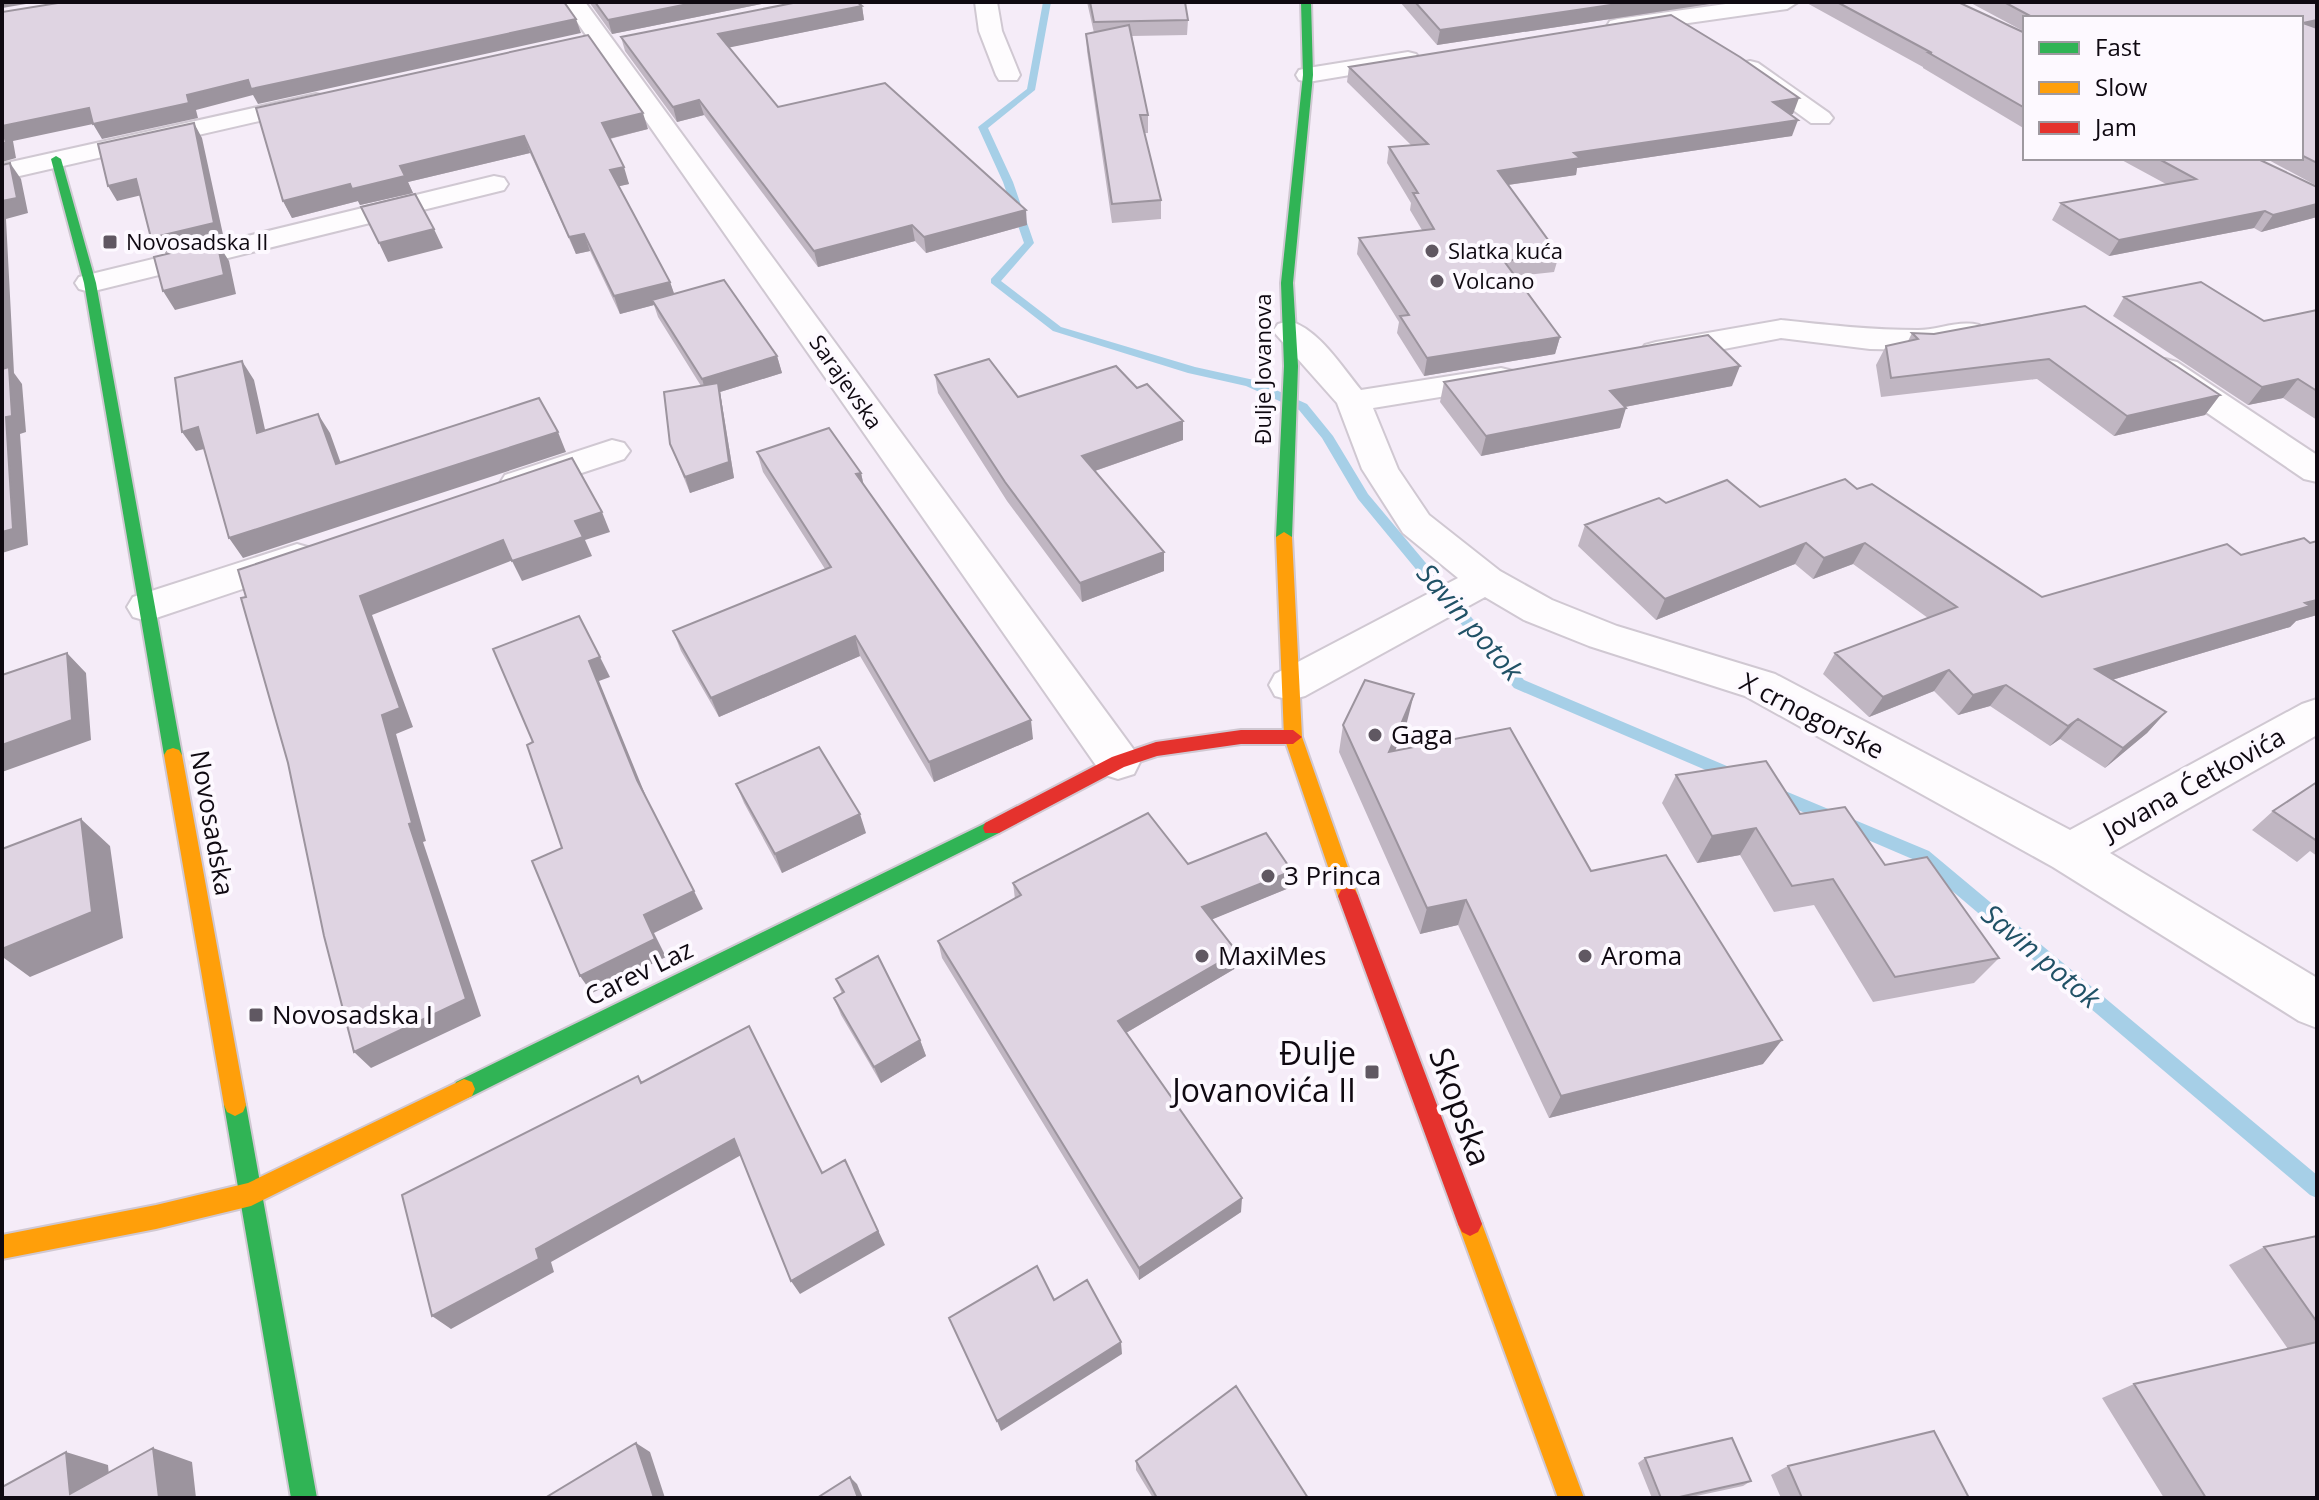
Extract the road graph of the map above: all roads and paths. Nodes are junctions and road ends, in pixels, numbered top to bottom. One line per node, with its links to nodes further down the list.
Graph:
1 (574, 2): 8 (street, Sarajevska)
2 (986, 2): 12 (street)
3 (1306, 2): 13 (street, Đulje Jovanova)
4 (1787, 2): 5 (street)
5 (1679, 18): 6 (street); 7 (street)
6 (1588, 31)
7 (1705, 36)
8 (613, 41): 9 (street); 35 (street, Sarajevska)
9 (569, 45)
10 (1731, 54): 15 (street)
11 (1432, 55): 13 (street)
12 (1008, 75)
13 (1308, 75): 21 (street, Đulje Jovanova)
14 (336, 97): 16 (street)
15 (1820, 118)
16 (56, 159): 17 (street); 19 (street, Novosadska)
17 (2, 172)
18 (494, 184): 19 (street)
19 (90, 283): 31 (street, Novosadska)
20 (1994, 327): 22 (street)
21 (1290, 349): 25 (street, X crnogorske); 32 (street, Đulje Jovanova)
22 (1633, 356)
23 (2146, 356): 27 (street)
24 (1527, 374): 25 (street)
25 (1353, 401): 30 (street, X crnogorske)
26 (612, 451): 28 (street)
27 (2317, 471)
28 (492, 491)
29 (327, 546): 31 (street)
30 (1474, 586): 32 (street); 36 (street, X crnogorske)
31 (147, 607): 38 (street, Novosadska)
32 (1290, 685): 34 (street, Đulje Jovanova)
33 (2317, 715): 36 (street, Jovana Ćetkovića)
34 (1293, 737): 35 (street, Carev Laz); 41 (street, Skopska)
35 (1118, 762): 38 (street, Carev Laz)
36 (2070, 853): 37 (street, X crnogorske)
37 (2317, 1005)
38 (251, 1194): 39 (street, Carev Laz); 40 (street, Novosadska)
39 (2, 1247)
40 (304, 1498)
41 (1571, 1498)

